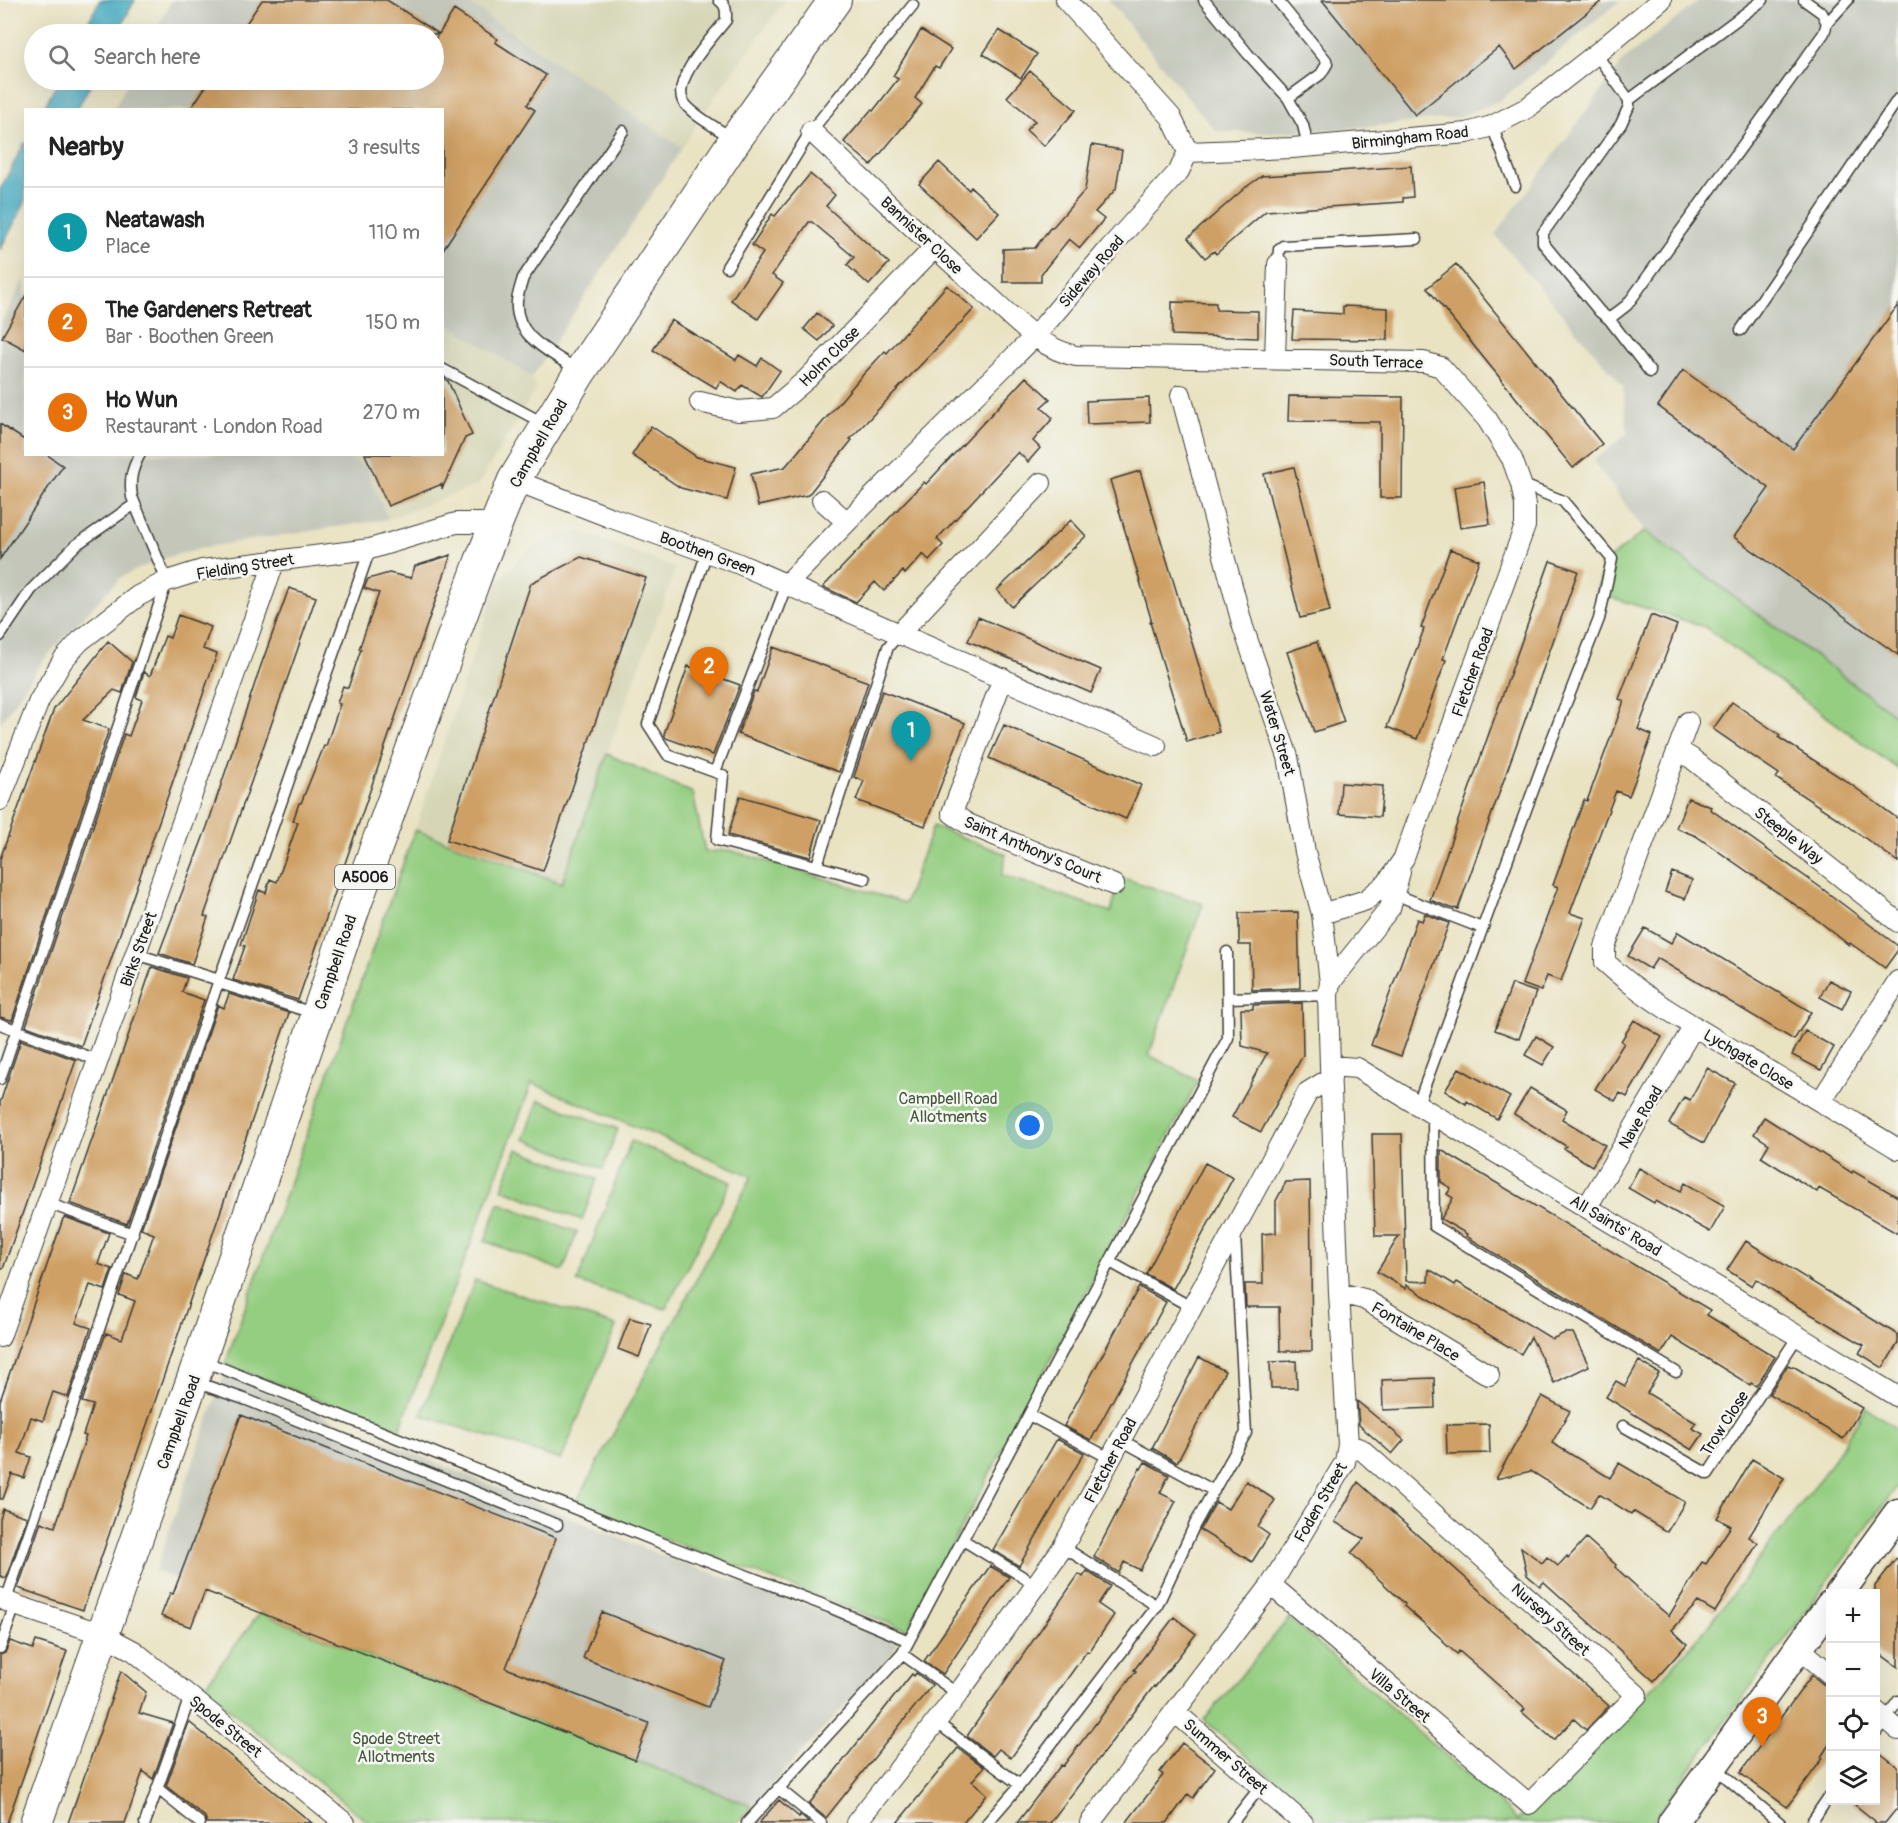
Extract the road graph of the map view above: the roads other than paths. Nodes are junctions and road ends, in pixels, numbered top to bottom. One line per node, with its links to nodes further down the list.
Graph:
1 (719, 0): 19 (lane)
2 (835, 0): 19 (main road, Campbell Road / A5006)
3 (1066, 0): 21 (street)
4 (1204, 0): 13 (lane)
5 (1277, 0): 13 (lane)
6 (1661, 0): 12 (street, Birmingham Road)
7 (1763, 0): 15 (lane)
8 (1804, 0): 11 (lane)
9 (1848, 0): 11 (lane)
10 (914, 5): 18 (lane)
11 (1827, 23): 27 (lane)
12 (1596, 54): 15 (lane); 16 (street, Birmingham Road)
13 (1288, 98): 20 (lane)
14 (1898, 99): 28 (lane)
15 (1629, 100): 27 (lane)
16 (1492, 126): 20 (street, Birmingham Road); 22 (lane)
17 (623, 130): 32 (lane)
18 (811, 131): 24 (street, Bannister Close); 26 (lane)
19 (735, 140): 32 (main road, Campbell Road / A5006)
20 (1308, 147): 21 (street, Birmingham Road)
21 (1188, 152): 29 (street, Sideway Road)
22 (1515, 186)
23 (1417, 239): 25 (lane)
24 (934, 248): 29 (street, Bannister Close); 35 (street, Holm Close)
25 (1278, 264): 30 (street)
26 (727, 267)
27 (1609, 319): 33 (lane)
28 (1741, 330)
29 (1035, 336): 30 (street, South Terrace); 43 (street, Sideway Road)
30 (1275, 358): 40 (street, South Terrace)
31 (444, 370): 36 (lane)
32 (580, 372): 36 (main road, Campbell Road / A5006)
33 (1650, 372)
34 (1181, 395): 64 (street, Water Street)
35 (700, 402)
36 (548, 425): 38 (main road, Campbell Road / A5006)
37 (139, 456): 42 (lane)
38 (514, 480): 44 (main road, Campbell Road / A5006); 46 (street, Boothen Green)
39 (1041, 483): 50 (street)
40 (1521, 484): 59 (street, Fletcher Road); 66 (lane)
41 (822, 500): 43 (street)
42 (135, 504): 48 (lane); 51 (lane)
43 (847, 522): 49 (street, Sideway Road)
44 (498, 523): 45 (street, Fielding Street); 73 (main road, Campbell Road / A5006)
45 (370, 549): 47 (street, Fielding Street); 69 (lane)
46 (707, 552): 49 (street, Boothen Green); 56 (lane)
47 (275, 560): 48 (street, Fielding Street); 68 (street, Birks Street)
48 (167, 581): 57 (street, Fielding Street); 76 (lane)
49 (787, 584): 50 (street, Boothen Green); 56 (lane)
50 (898, 635): 52 (street, Boothen Green); 60 (lane)
51 (0, 636)
52 (1002, 678): 54 (street, Boothen Green); 62 (street, Saint Anthony's Court)
53 (1688, 722): 55 (street)
54 (1156, 746)
55 (1678, 750): 65 (street, Steeple Way); 75 (street, Lychgate Close)
56 (715, 772): 60 (lane)
57 (4, 777): 58 (street, Fielding Street)
58 (0, 800)
59 (1404, 858): 63 (street, Fletcher Road); 64 (street, Fletcher Road)
60 (817, 865): 61 (lane)
61 (865, 879)
62 (1114, 885)
63 (1394, 894): 66 (lane); 71 (street, Fletcher Road)
64 (1322, 914): 71 (street, Water Street)
65 (1898, 922)
66 (1482, 928): 81 (lane)
67 (1227, 952): 72 (lane)
68 (136, 954): 69 (lane); 77 (street, Birks Street)
69 (219, 981): 73 (lane); 86 (lane)
70 (1898, 981): 80 (street)
71 (1329, 989): 72 (lane); 78 (street, Water Street)
72 (1228, 998): 87 (lane)
73 (317, 1015): 92 (main road, Campbell Road / A5006)
74 (0, 1024): 76 (lane)
75 (1694, 1026): 80 (street, Lychgate Close); 84 (street, Nave Road)
76 (16, 1030): 77 (lane); 79 (lane)
77 (97, 1060): 83 (street, Birks Street)
78 (1330, 1072): 81 (street, All Saints' Road); 85 (street, Fletcher Road); 88 (street, Foden Street)
79 (0, 1079)
80 (1821, 1101): 82 (street, Lychgate Close)
81 (1426, 1109): 84 (street, All Saints' Road); 93 (lane)
82 (1898, 1149)
83 (47, 1203): 86 (lane); 91 (street, Birks Street)
84 (1587, 1207): 90 (street, All Saints' Road)
85 (1235, 1229): 89 (street, Fletcher Road); 101 (lane)
86 (133, 1233): 109 (lane)
87 (1110, 1262): 89 (lane); 96 (lane)
88 (1340, 1293): 94 (street, Fontaine Place); 99 (street, Foden Street)
89 (1193, 1308): 98 (street, Fletcher Road)
90 (1798, 1336): 95 (street, All Saints' Road); 97 (lane, Trow Close)
91 (0, 1337)
92 (196, 1370): 103 (lane); 112 (main road, Campbell Road / A5006); 113 (lane)
93 (1676, 1372)
94 (1489, 1375)
95 (1898, 1398)
96 (1029, 1415): 100 (lane); 104 (lane)
97 (1623, 1426)
98 (1121, 1440): 100 (street, Fletcher Road); 101 (lane)
99 (1348, 1445): 107 (street, Foden Street); 130 (street, Nursery Street)
100 (1111, 1459): 105 (street, Fletcher Road)
101 (1214, 1491): 110 (lane)
102 (1898, 1512): 108 (main road)
103 (557, 1525)
104 (963, 1540): 106 (lane); 113 (lane)
105 (1063, 1547): 106 (street, Fletcher Road); 110 (lane)
106 (1036, 1585): 118 (street, Fletcher Road)
107 (1271, 1585): 121 (street, Foden Street); 130 (street, Villa Street)
108 (1842, 1589)
109 (7, 1601): 112 (street, Spode Street); 114 (lane)
110 (1157, 1606): 125 (lane)
111 (1826, 1611): 115 (main road)
112 (102, 1634): 119 (street, Spode Street); 131 (main road, Campbell Road / A5006)
113 (909, 1641): 116 (lane)
114 (0, 1648)
115 (1799, 1648): 117 (street); 124 (main road)
116 (902, 1654): 118 (lane); 127 (lane)
117 (1826, 1671)
118 (958, 1694): 122 (street, Fletcher Road)
119 (190, 1697): 128 (lane); 134 (street, Spode Street)
120 (1898, 1701): 123 (lane)
121 (1175, 1712): 126 (street, Summer Street); 139 (street, Foden Street)
122 (936, 1722): 125 (lane); 137 (street, Fletcher Road)
123 (1883, 1723)
124 (1714, 1767): 142 (main road); 143 (lane)
125 (1020, 1785): 138 (lane)
126 (1261, 1786): 140 (lane); 141 (street, Summer Street)
127 (778, 1788): 135 (lane); 136 (lane)
128 (158, 1789): 132 (lane); 133 (lane)
129 (1826, 1801): 144 (lane)
130 (1529, 1804)
131 (38, 1822)
132 (145, 1823)
133 (200, 1823)
134 (345, 1823)
135 (747, 1823)
136 (821, 1823)
137 (856, 1823)
138 (987, 1823)
139 (1090, 1823)
140 (1232, 1823)
141 (1303, 1823)
142 (1672, 1823)
143 (1780, 1823)
144 (1811, 1823)

